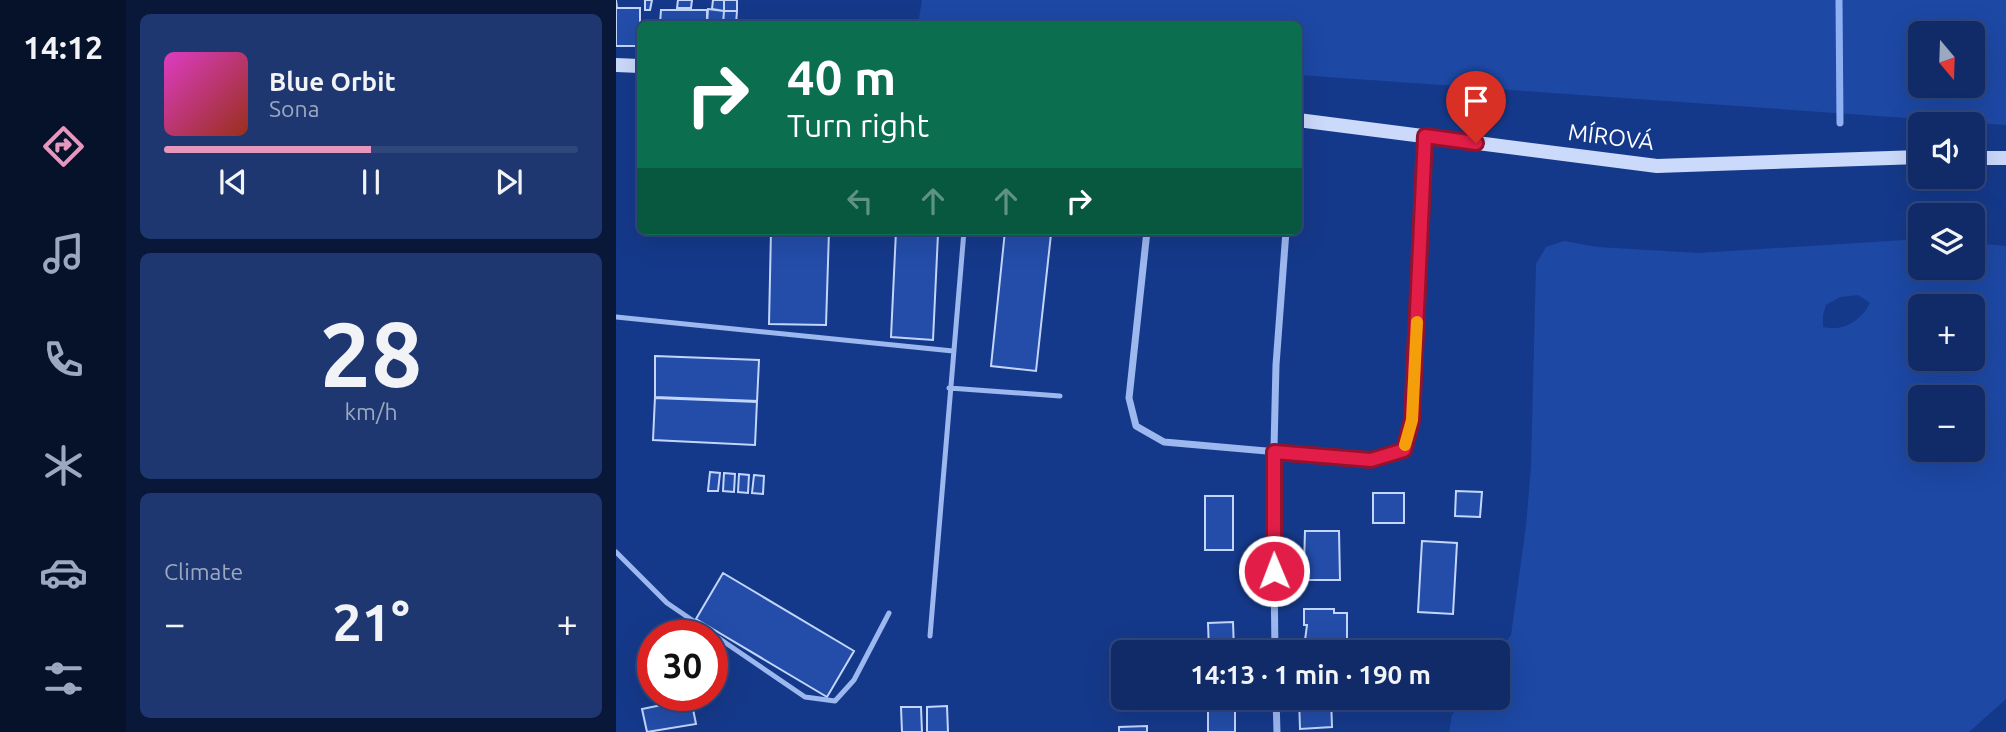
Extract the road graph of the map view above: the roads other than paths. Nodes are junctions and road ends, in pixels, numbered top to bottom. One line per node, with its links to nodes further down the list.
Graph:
1 (616, 65): 2 (street)
2 (637, 66)
3 (1302, 121): 4 (street, MÍROVÁ)
4 (1425, 136): 5 (street, MÍROVÁ); 15 (street)
5 (1908, 157)
6 (1985, 158): 7 (street)
7 (2006, 158)
8 (964, 235): 12 (lane)
9 (1147, 235): 15 (street)
10 (1286, 235): 15 (street)
11 (616, 317): 12 (lane)
12 (953, 351): 13 (lane)
13 (949, 388): 14 (lane); 18 (lane)
14 (1060, 396)
15 (1274, 452): 19 (street)
16 (616, 552): 17 (lane)
17 (889, 612)
18 (930, 636)
19 (1275, 640)
20 (1276, 710): 21 (street)
21 (1277, 732)

